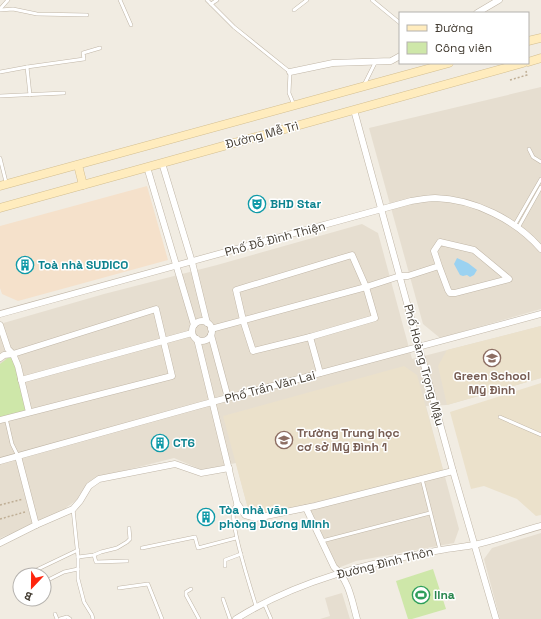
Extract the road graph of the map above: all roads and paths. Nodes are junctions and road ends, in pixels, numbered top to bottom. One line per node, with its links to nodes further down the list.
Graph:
1 (8, 0): 9 (lane)
2 (120, 0): 14 (lane)
3 (207, 0): 8 (lane)
4 (217, 0): 8 (lane)
5 (307, 0): 10 (lane)
6 (372, 0): 13 (lane)
7 (500, 0): 11 (street)
8 (211, 4): 26 (lane)
9 (0, 9): 12 (lane)
10 (294, 10)
11 (479, 12)
12 (87, 15)
13 (399, 22)
14 (131, 25)
15 (541, 38): 16 (main road)
16 (529, 41)
17 (100, 48): 24 (lane)
18 (399, 57): 20 (street)
19 (541, 58): 21 (main road)
20 (376, 61): 26 (street); 29 (lane)
21 (529, 62)
22 (445, 64): 29 (main road, Đường Mễ Trì)
23 (519, 64): 34 (main road, Đường Mễ Trì)
24 (27, 67): 25 (lane); 31 (lane)
25 (0, 72)
26 (290, 72): 33 (lane)
27 (527, 75): 28 (path)
28 (510, 80)
29 (364, 86): 33 (main road, Đường Mễ Trì)
30 (64, 93): 31 (lane)
31 (30, 95): 32 (lane)
32 (0, 96)
33 (294, 105): 39 (main road, Đường Mễ Trì)
34 (354, 110): 38 (main road, Đường Mễ Trì); 46 (street, Phố Hoàng Trọng Mậu)
35 (529, 149): 37 (lane)
36 (0, 158): 42 (lane)
37 (541, 162)
38 (162, 163): 40 (main road, Đường Mễ Trì); 49 (street)
39 (78, 165): 42 (main road, Đường Mễ Trì); 43 (main road)
40 (147, 167): 43 (main road, Đường Mễ Trì); 50 (street)
41 (541, 179): 47 (lane)
42 (4, 185)
43 (83, 185): 45 (main road, Đường Mễ Trì)
44 (541, 187): 47 (lane)
45 (0, 208)
46 (381, 210): 47 (street, Phố Đỗ Đình Thiện); 49 (street, Phố Đỗ Đình Thiện); 52 (street, Phố Hoàng Trọng Mậu)
47 (516, 227): 48 (street, Phố Đỗ Đình Thiện)
48 (541, 249)
49 (192, 262): 50 (street, Phố Đỗ Đình Thiện); 57 (street)
50 (177, 266): 54 (street, Phố Đỗ Đình Thiện); 59 (street)
51 (439, 266): 51 (street); 52 (street)
52 (400, 276): 53 (street); 65 (street, Phố Hoàng Trọng Mậu)
53 (366, 287): 56 (street); 56 (street); 62 (street)
54 (0, 314)
55 (541, 314): 65 (street, Phố Trần Văn Lai)
56 (243, 320): 60 (street); 62 (street)
57 (208, 323): 59 (street); 60 (street)
58 (0, 325): 66 (street)
59 (194, 325): 61 (street)
60 (211, 332): 63 (street); 70 (street)
61 (192, 333): 63 (street); 64 (street)
62 (310, 337): 68 (street)
63 (197, 339): 71 (street)
64 (164, 341): 66 (street); 69 (street); 72 (street)
65 (419, 347): 68 (street, Phố Trần Văn Lai); 79 (street, Phố Hoàng Trọng Mậu)
66 (13, 354): 67 (street); 69 (street)
67 (0, 358)
68 (320, 373): 70 (street, Phố Trần Văn Lai)
69 (21, 380): 72 (street)
70 (228, 398): 71 (street, Phố Trần Văn Lai)
71 (212, 402): 76 (street, Phố Trần Văn Lai); 78 (street)
72 (29, 412): 74 (street)
73 (500, 417): 75 (lane)
74 (3, 419): 76 (lane)
75 (541, 434)
76 (18, 456): 77 (street, Phố Trần Văn Lai); 89 (street)
77 (0, 461)
78 (229, 468): 82 (street); 85 (street)
79 (453, 471): 80 (street); 95 (street, Phố Hoàng Trọng Mậu)
80 (422, 479): 84 (street); 87 (lane)
81 (24, 498): 83 (path)
82 (237, 504): 84 (street); 92 (lane)
83 (0, 505)
84 (306, 508): 93 (street)
85 (73, 509): 89 (street); 97 (lane)
86 (28, 512): 88 (path)
87 (430, 513): 93 (lane); 98 (lane)
88 (0, 519)
89 (36, 525): 94 (street)
90 (541, 526): 95 (street, Đường Đình Thôn)
91 (129, 528): 100 (lane)
92 (236, 538): 96 (lane); 99 (lane)
93 (322, 541): 106 (street)
94 (0, 543)
95 (475, 545): 98 (street, Đường Đình Thôn); 123 (street, Phố Hoàng Trọng Mậu)
96 (142, 548)
97 (78, 550): 101 (lane); 104 (lane)
98 (440, 550): 106 (street, Đường Đình Thôn)
99 (241, 554): 103 (lane); 112 (lane)
100 (94, 555): 101 (lane); 102 (lane)
101 (78, 557): 105 (lane)
102 (127, 561)
103 (225, 566)
104 (42, 567)
105 (78, 569): 107 (lane); 116 (lane)
106 (341, 573): 111 (street, Đường Đình Thôn); 122 (street)
107 (52, 578)
108 (120, 588): 117 (lane)
109 (191, 589): 118 (lane)
110 (223, 599): 119 (lane)
111 (264, 603): 112 (street, Đường Đình Thôn); 121 (lane)
112 (256, 606): 120 (street, Đường Đình Thôn)
113 (55, 614): 114 (lane)
114 (58, 619): 115 (lane)
115 (70, 619)
116 (93, 619)
117 (162, 619)
118 (199, 619)
119 (230, 619)
120 (236, 619)
121 (271, 619)
122 (357, 619)
123 (496, 619)

